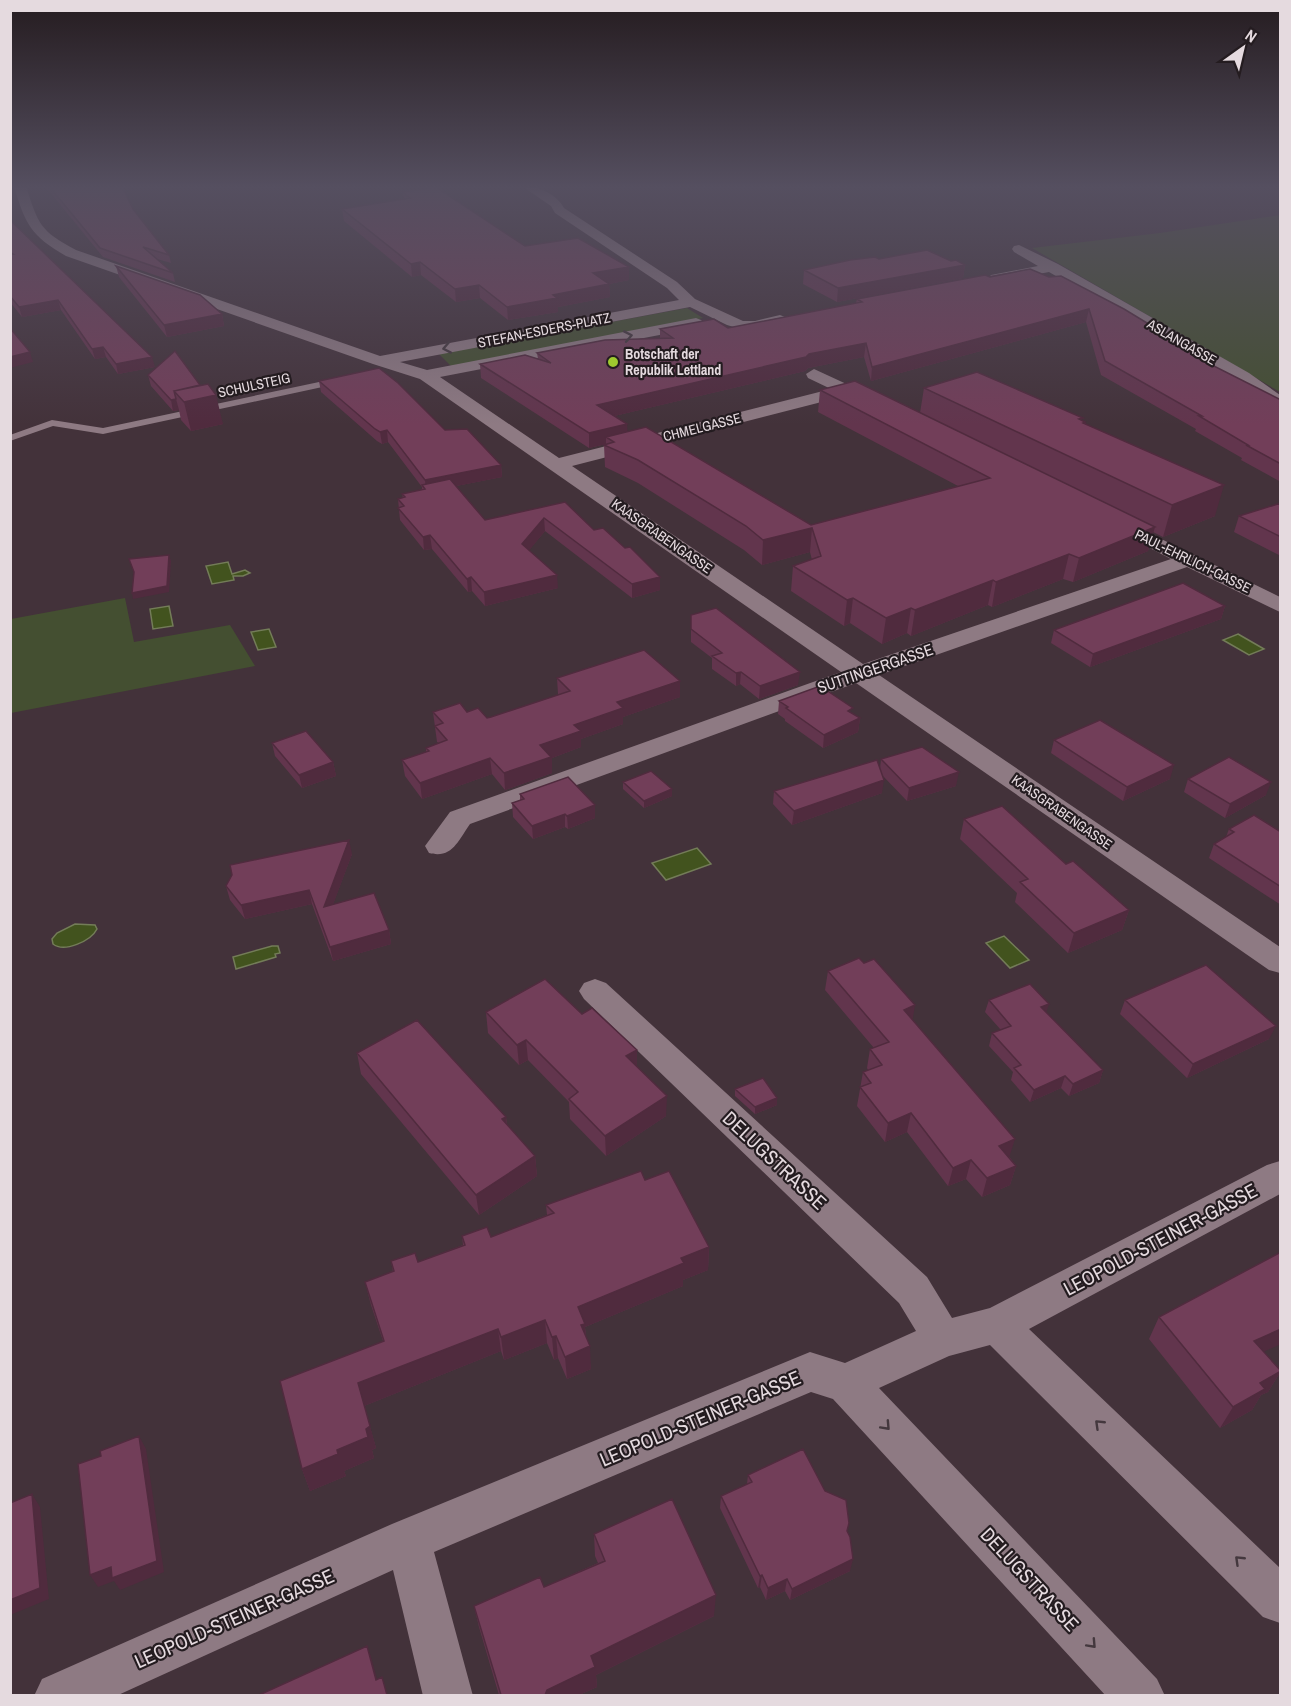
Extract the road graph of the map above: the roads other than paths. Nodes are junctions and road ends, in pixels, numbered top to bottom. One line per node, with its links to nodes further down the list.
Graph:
1 (105, 266): 8 (street, KAASGRABENGASSE)
2 (643, 266): 5 (street)
3 (1053, 267): 4 (street); 13 (street, ASLANGASSE)
4 (983, 280)
5 (690, 302): 7 (street); 8 (street, STEFAN-ESDERS-PLATZ, one-way to 8)
6 (791, 317): 7 (street)
7 (725, 318): 10 (street, STEFAN-ESDERS-PLATZ, one-way to 7)
8 (378, 367): 10 (street, KAASGRABENGASSE)
9 (814, 374): 12 (street)
10 (426, 375): 16 (street, KAASGRABENGASSE)
11 (344, 379): 15 (lane, SCHULSTEIG)
12 (847, 390): 14 (street); 16 (street, CHMELGASSE)
13 (1281, 403)
14 (889, 411)
15 (10, 438)
16 (558, 464): 20 (street, KAASGRABENGASSE)
17 (1101, 516): 18 (street, PAUL-EHRLICH-GASSE)
18 (1190, 560): 19 (street, PAUL-EHRLICH-GASSE); 20 (street, SUTTINGERGASSE)
19 (1281, 605)
20 (860, 673): 21 (street, SUTTINGERGASSE); 22 (street, KAASGRABENGASSE)
21 (439, 846)
22 (1281, 962)
23 (595, 991): 26 (street, DELUGSTRASSE)
24 (1281, 1176): 25 (street, LEOPOLD-STEINER-GASSE)
25 (997, 1325): 26 (street, LEOPOLD-STEINER-GASSE); 29 (street, one-way to 25)
26 (943, 1339): 27 (street, LEOPOLD-STEINER-GASSE)
27 (846, 1383): 28 (street, LEOPOLD-STEINER-GASSE); 32 (street, DELUGSTRASSE, one-way to 32)
28 (408, 1540): 30 (street, LEOPOLD-STEINER-GASSE); 31 (street)
29 (1281, 1600)
30 (59, 1695)
31 (448, 1695)
32 (1140, 1695)

